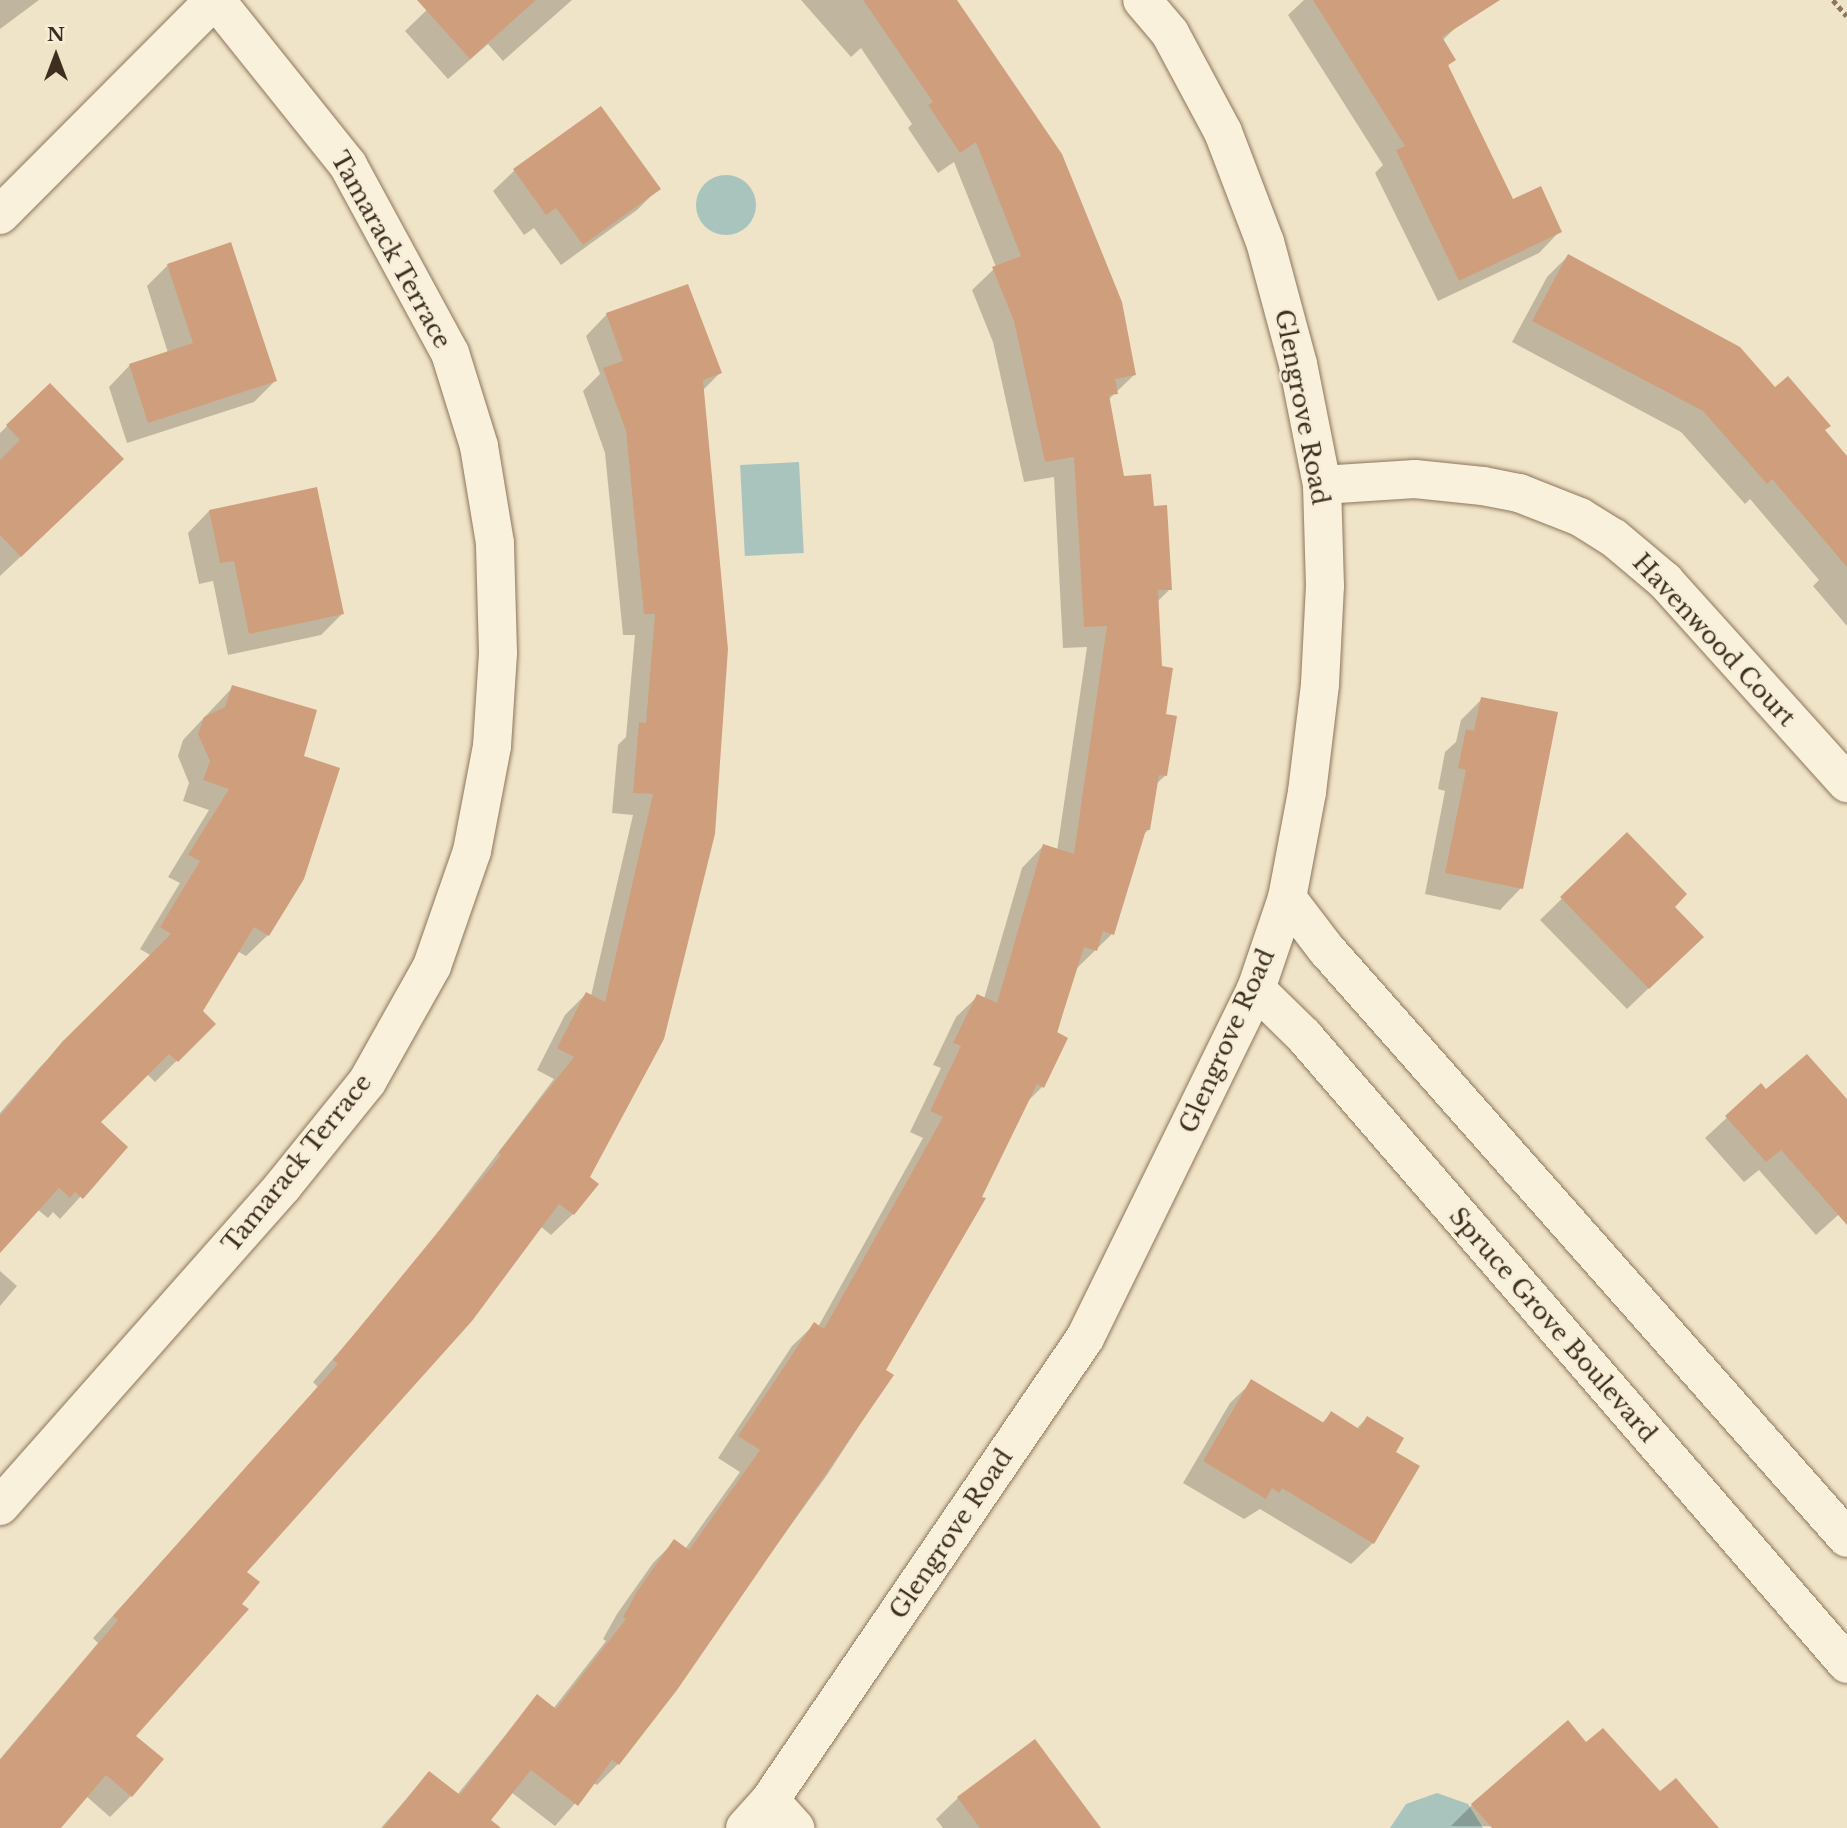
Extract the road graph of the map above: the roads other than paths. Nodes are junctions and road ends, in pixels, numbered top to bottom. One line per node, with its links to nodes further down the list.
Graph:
1 (215, 0): 3 (street, Tamarack Terrace); 8 (street, Tamarack Terrace)
2 (1142, 0): 4 (street, Glengrove Road)
3 (0, 215)
4 (1322, 485): 5 (street, Havenwood Court); 6 (street, Glengrove Road)
5 (1847, 783)
6 (1287, 898): 7 (street, Glengrove Road); 9 (street)
7 (1256, 989): 10 (street, Spruce Grove Boulevard); 11 (street, Glengrove Road)
8 (0, 1506)
9 (1847, 1538)
10 (1847, 1664)
11 (757, 1814): 12 (street)
12 (795, 1828)

